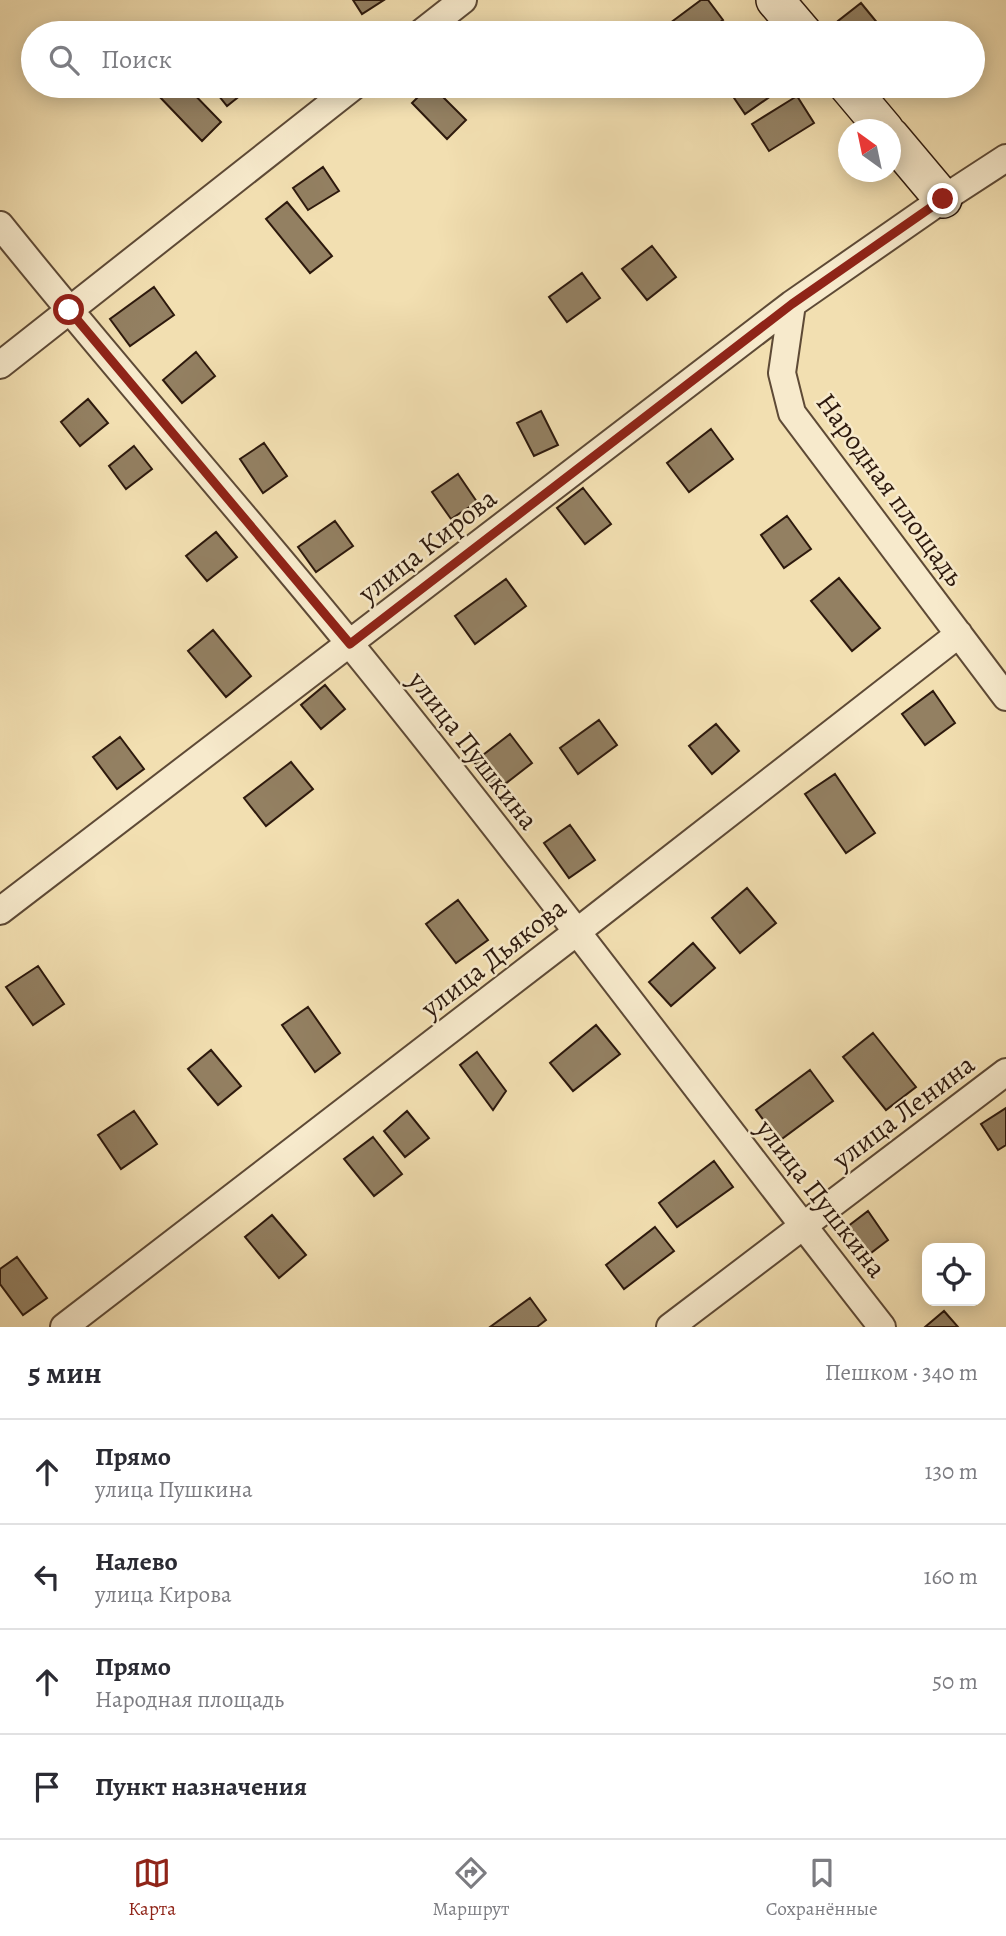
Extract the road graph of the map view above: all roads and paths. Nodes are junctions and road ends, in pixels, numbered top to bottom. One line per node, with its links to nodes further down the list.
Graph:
1 (463, 0): 3 (street)
2 (775, 0): 4 (street)
3 (436, 21)
4 (793, 21)
5 (339, 98): 13 (street)
6 (858, 98): 7 (street)
7 (876, 119)
8 (901, 148): 10 (street)
9 (1006, 158): 10 (street)
10 (943, 199): 12 (street)
11 (0, 225): 13 (street, улица Пушкина)
12 (792, 304): 15 (street, Народная площадь); 16 (street, улица Кирова)
13 (69, 310): 14 (street); 16 (street, улица Пушкина)
14 (0, 365)
15 (958, 634): 17 (street, Народная площадь); 19 (street, улица Дьякова)
16 (350, 644): 18 (street, улица Кирова); 19 (street, улица Пушкина)
17 (1006, 698)
18 (0, 911)
19 (578, 931): 21 (street, улица Пушкина); 22 (street, улица Дьякова)
20 (1006, 1072): 21 (street, улица Ленина)
21 (803, 1227): 23 (street, улица Ленина); 24 (street, улица Пушкина)
22 (64, 1327)
23 (670, 1327)
24 (882, 1327)

